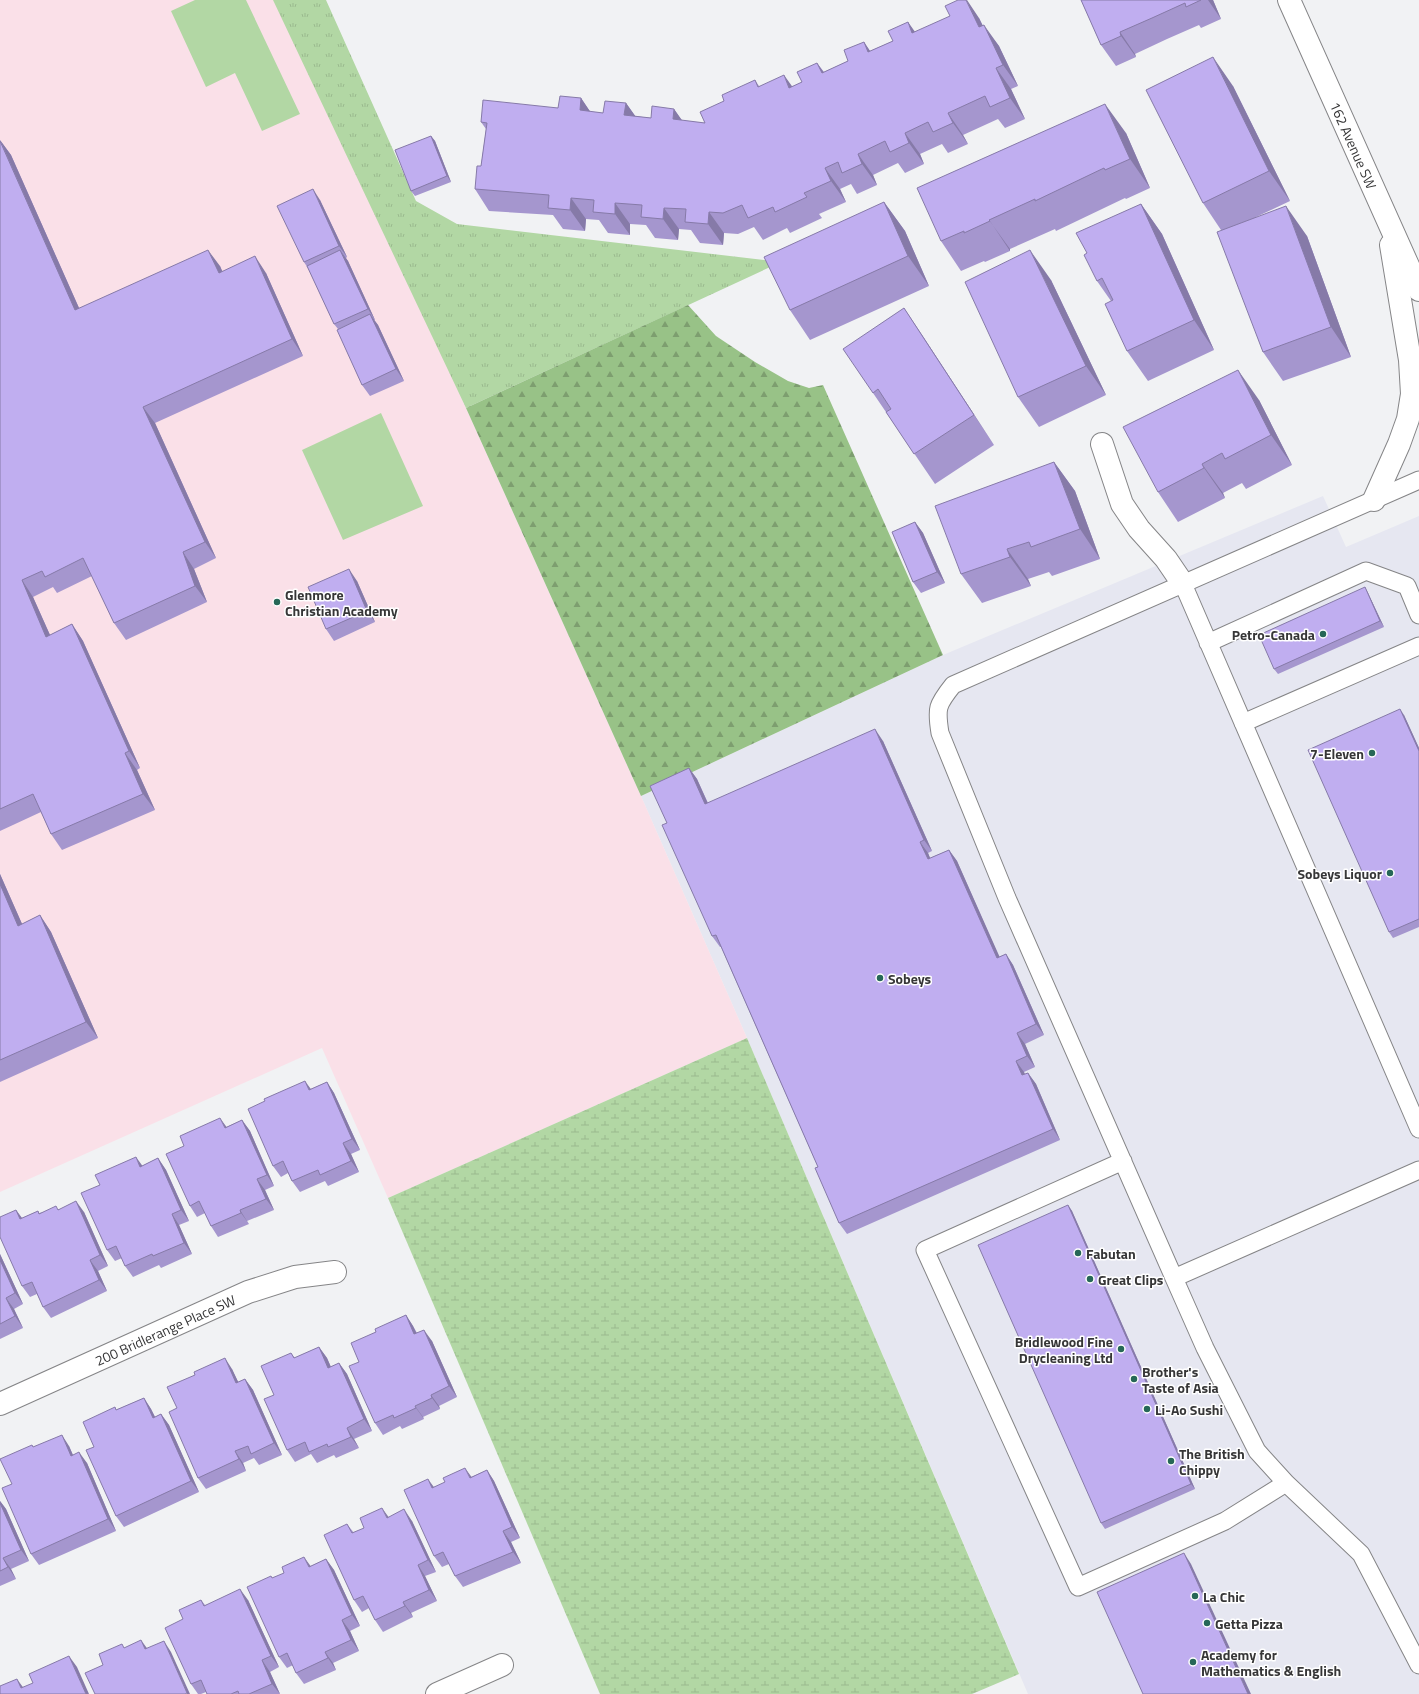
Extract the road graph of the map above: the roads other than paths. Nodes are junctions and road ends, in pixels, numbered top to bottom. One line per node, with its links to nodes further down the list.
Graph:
1 (1289, 0): 2 (main road, 162 Avenue SW)
2 (1386, 215): 3 (main road, 162 Avenue SW); 6 (main road)
3 (1419, 290)
4 (1102, 444): 7 (main road)
5 (1419, 480): 6 (lane)
6 (1374, 500): 7 (lane)
7 (1183, 584): 9 (lane); 13 (lane)
8 (1419, 615): 9 (lane)
9 (1208, 643): 11 (lane)
10 (1419, 646): 11 (lane)
11 (1243, 723): 12 (lane)
12 (1419, 1129)
13 (1123, 1161): 16 (lane); 18 (lane)
14 (1419, 1170): 16 (lane)
15 (335, 1272): 17 (main road, 200 Bridlerange Place SW)
16 (1174, 1278): 18 (lane)
17 (0, 1404)
18 (1286, 1483): 20 (lane)
19 (502, 1665): 21 (main road)
20 (1419, 1666)
21 (437, 1694)

